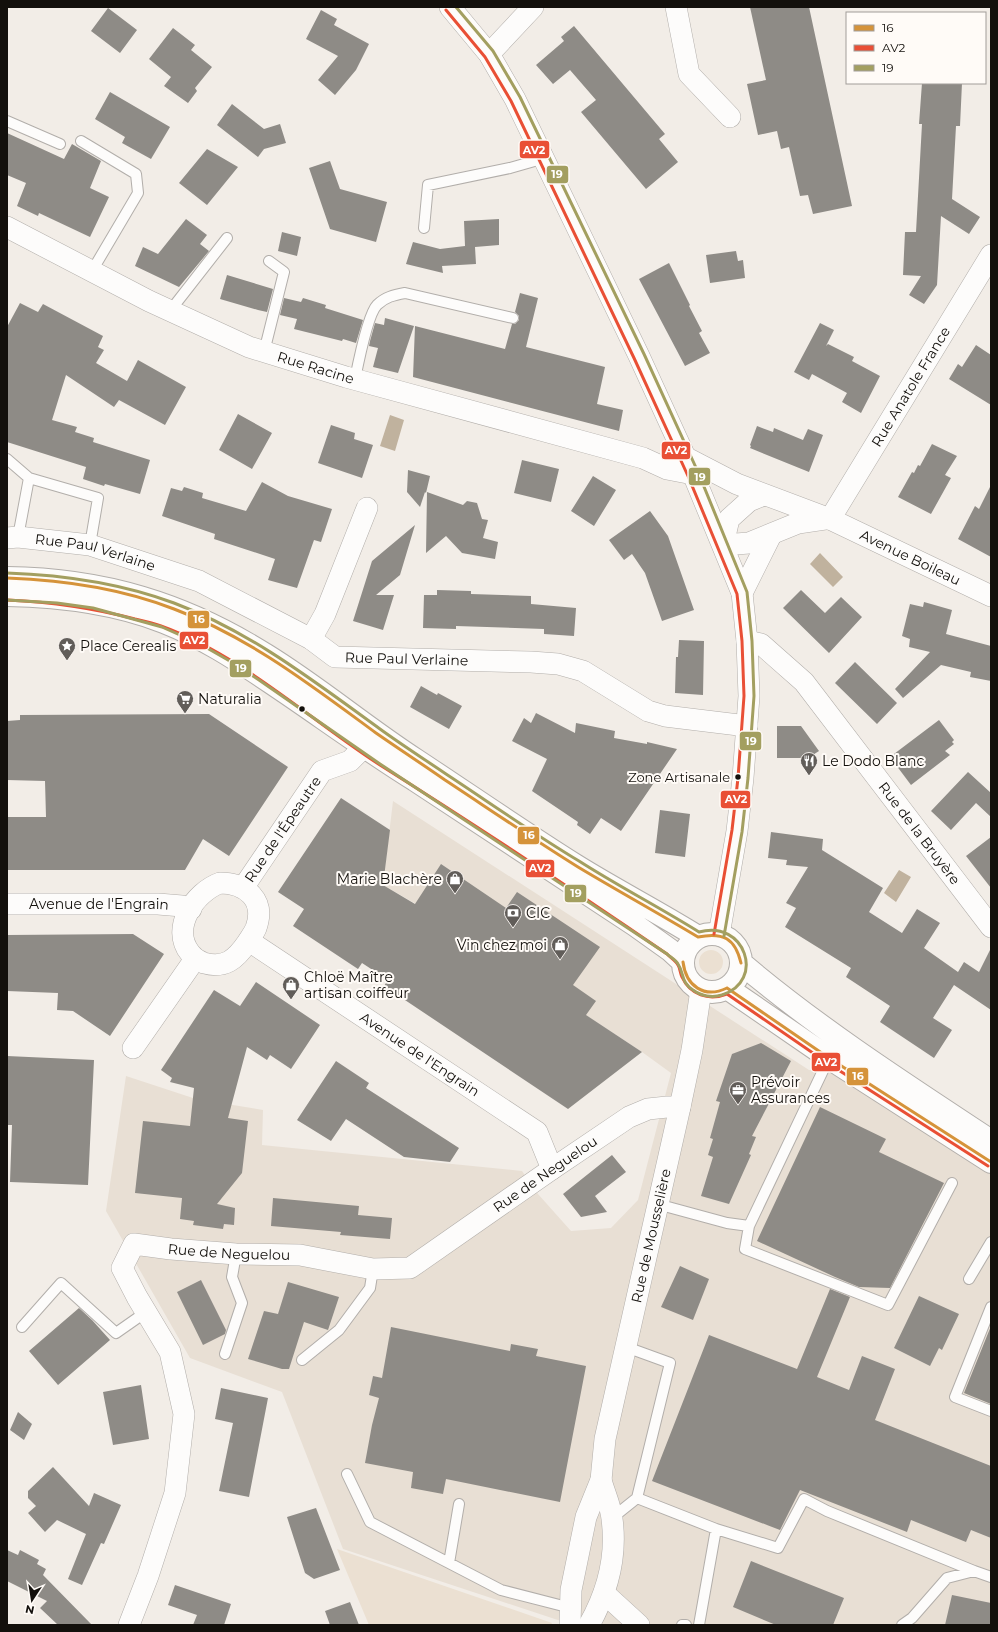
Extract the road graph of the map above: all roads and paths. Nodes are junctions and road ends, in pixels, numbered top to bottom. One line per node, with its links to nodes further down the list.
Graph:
1 (450, 7): 4 (street)
2 (533, 7): 4 (street)
3 (676, 7): 5 (street)
4 (489, 54): 9 (street)
5 (730, 117)
6 (7, 122): 8 (lane)
7 (81, 141): 15 (lane)
8 (60, 144)
9 (545, 158): 11 (lane); 20 (street)
10 (7, 227): 15 (street, Rue Racine)
11 (424, 228)
12 (227, 238): 16 (lane)
13 (991, 255): 26 (street, Rue Anatole France)
14 (269, 261): 18 (lane)
15 (92, 271): 16 (street, Rue Racine)
16 (170, 311): 18 (street, Rue Racine)
17 (513, 318): 19 (lane)
18 (264, 352): 19 (street, Rue Racine)
19 (355, 379): 22 (street, Rue Racine)
20 (685, 457): 22 (street); 22 (street, Rue Racine); 24 (street, Rue Racine); 30 (street)
21 (7, 458): 23 (lane)
22 (643, 458)
23 (29, 478): 28 (lane); 29 (lane)
24 (764, 495): 26 (street, Avenue Boileau); 30 (street)
25 (367, 508): 35 (street)
26 (830, 518): 27 (street); 34 (street, Avenue Boileau)
27 (771, 535): 30 (street); 32 (street)
28 (12, 538): 29 (street, Rue Paul Verlaine)
29 (90, 545): 35 (street, Rue Paul Verlaine)
30 (723, 545): 32 (street)
31 (7, 578): 43 (main road)
32 (742, 593): 36 (street)
33 (7, 595): 38 (main road)
34 (991, 596)
35 (311, 639): 37 (street, Rue Paul Verlaine)
36 (747, 641): 37 (street); 42 (street, Rue de la Bruyère)
37 (747, 726): 43 (street)
38 (364, 747): 39 (street, Rue de l'Épeautre); 46 (main road)
39 (243, 888): 41 (street); 44 (street)
40 (7, 904): 41 (street, Avenue de l'Engrain)
41 (191, 909): 45 (street)
42 (991, 927)
43 (709, 936): 46 (main road); 47 (main road)
44 (248, 941): 45 (street); 55 (street, Avenue de l'Engrain)
45 (195, 958): 50 (street)
46 (683, 962): 49 (main road)
47 (741, 963): 48 (main road); 53 (main road)
48 (727, 988): 49 (main road); 51 (main road)
49 (701, 990): 52 (street, Rue de Mousselière)
50 (133, 1048)
51 (829, 1058): 54 (main road); 58 (lane)
52 (680, 1107): 55 (street, Rue de Neguelou); 57 (street, Rue de Mousselière)
53 (991, 1141)
54 (991, 1162)
55 (552, 1169): 61 (street, Rue de Neguelou)
56 (952, 1183): 58 (lane)
57 (657, 1204): 58 (lane); 66 (street, Rue de Mousselière)
58 (749, 1226)
59 (991, 1242): 62 (lane)
60 (236, 1254): 61 (street, Rue de Neguelou); 64 (street, Rue de Neguelou); 67 (lane)
61 (373, 1269): 68 (lane)
62 (969, 1279)
63 (991, 1307): 69 (lane)
64 (146, 1312): 65 (lane); 81 (street, Rue de Neguelou)
65 (22, 1327)
66 (626, 1347): 71 (street, Rue de Mousselière); 72 (lane)
67 (225, 1354)
68 (302, 1360)
69 (991, 1412)
70 (347, 1474): 76 (lane)
71 (601, 1480): 74 (street, Rue de Mousselière); 80 (street, Rue de Mousselière)
72 (637, 1498): 74 (lane); 75 (lane)
73 (459, 1504): 76 (lane)
74 (612, 1518): 79 (street, Rue de Mousselière)
75 (716, 1529): 77 (lane); 86 (lane)
76 (449, 1563): 80 (lane)
77 (974, 1571): 78 (lane); 87 (lane)
78 (991, 1577)
79 (604, 1593): 82 (street, Rue de Mousselière); 83 (street)
80 (570, 1617)
81 (129, 1625)
82 (589, 1625)
83 (639, 1625)
84 (682, 1625): 85 (lane)
85 (686, 1625)
86 (699, 1625)
87 (902, 1625)

